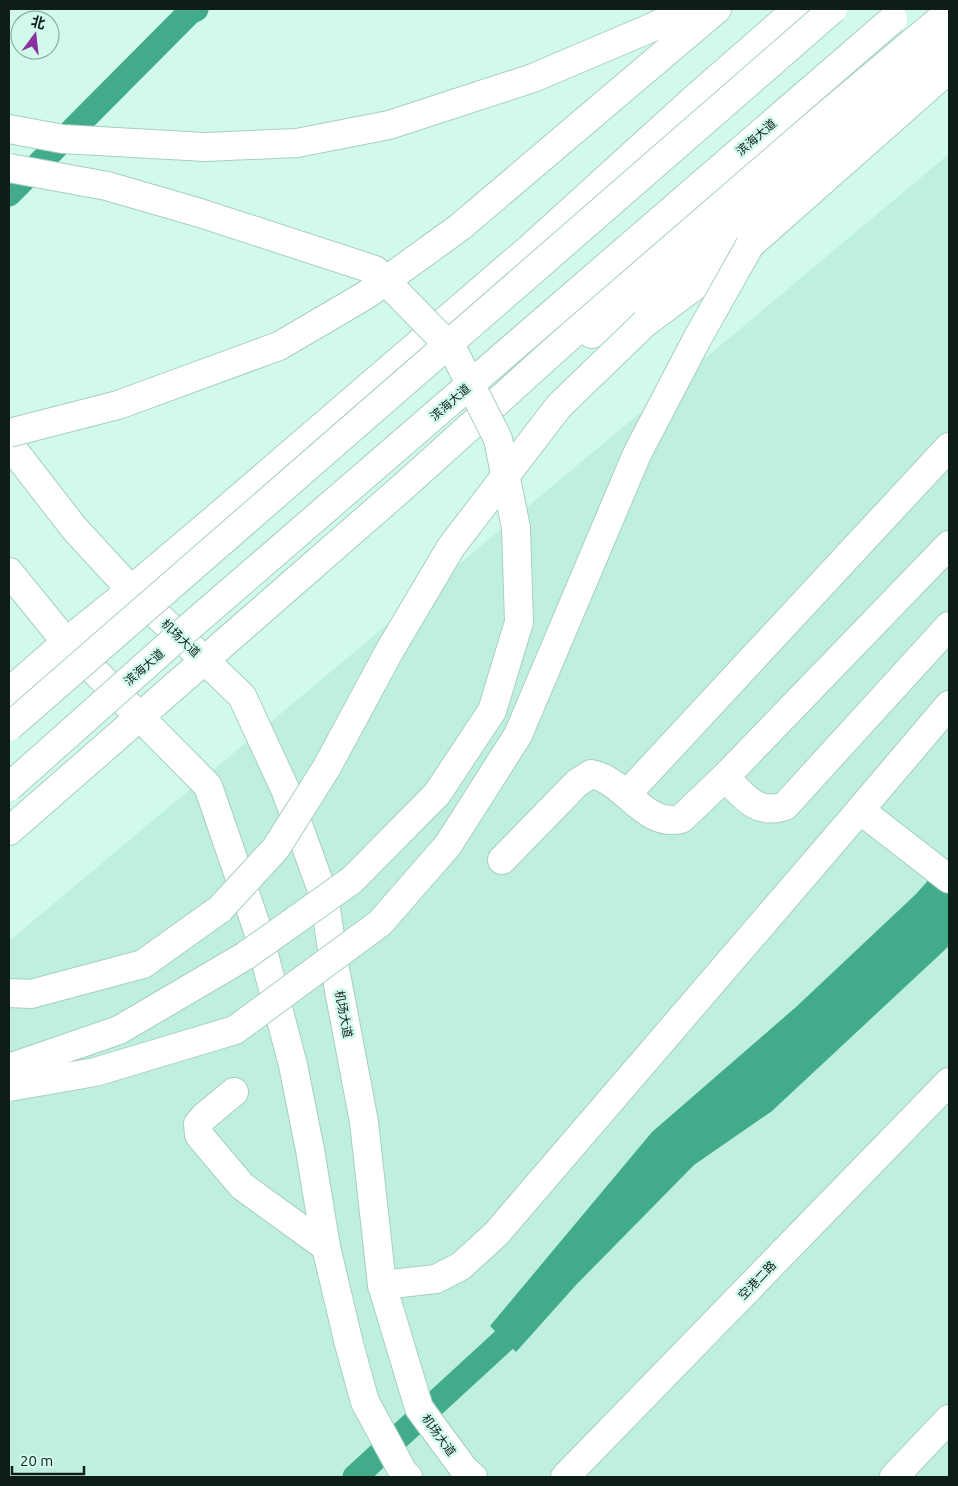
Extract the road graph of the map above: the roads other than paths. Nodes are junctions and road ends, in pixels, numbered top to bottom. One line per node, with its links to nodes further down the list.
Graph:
1 (687, 9): 9 (main road)
2 (717, 9): 13 (main road, bridge)
3 (797, 9): 18 (main road)
4 (833, 9): 25 (main road, bridge)
5 (949, 12): 12 (main road)
6 (899, 14): 27 (main road, 滨海大道, bridge)
7 (949, 35): 12 (main road)
8 (949, 69): 11 (main road)
9 (9, 129)
10 (9, 168): 34 (main road, bridge)
11 (750, 245): 33 (main road, bridge); 36 (main road, bridge)
12 (518, 383): 21 (main road)
13 (9, 433)
14 (9, 444): 18 (main road, 机场大道)
15 (949, 447): 28 (main road)
16 (949, 545): 26 (main road)
17 (9, 572): 20 (main road)
18 (131, 590): 20 (main road); 21 (main road, 机场大道)
19 (949, 626): 26 (main road)
20 (66, 642): 22 (main road); 24 (main road)
21 (204, 660): 24 (main road); 39 (main road, 机场大道)
22 (9, 692)
23 (949, 705): 29 (main road)
24 (140, 716): 30 (main road); 38 (main road)
25 (9, 727)
26 (725, 776): 28 (main road)
27 (9, 787)
28 (627, 794): 31 (main road)
29 (860, 810): 32 (main road); 39 (main road)
30 (9, 831)
31 (502, 860)
32 (944, 874)
33 (9, 993)
34 (9, 1068)
35 (949, 1082): 43 (main road, 空港二路)
36 (9, 1087)
37 (234, 1092): 38 (main road)
38 (326, 1247): 41 (main road)
39 (382, 1286): 42 (main road, 机场大道)
40 (949, 1419): 44 (main road)
41 (408, 1477)
42 (473, 1477)
43 (565, 1477)
44 (894, 1477)

